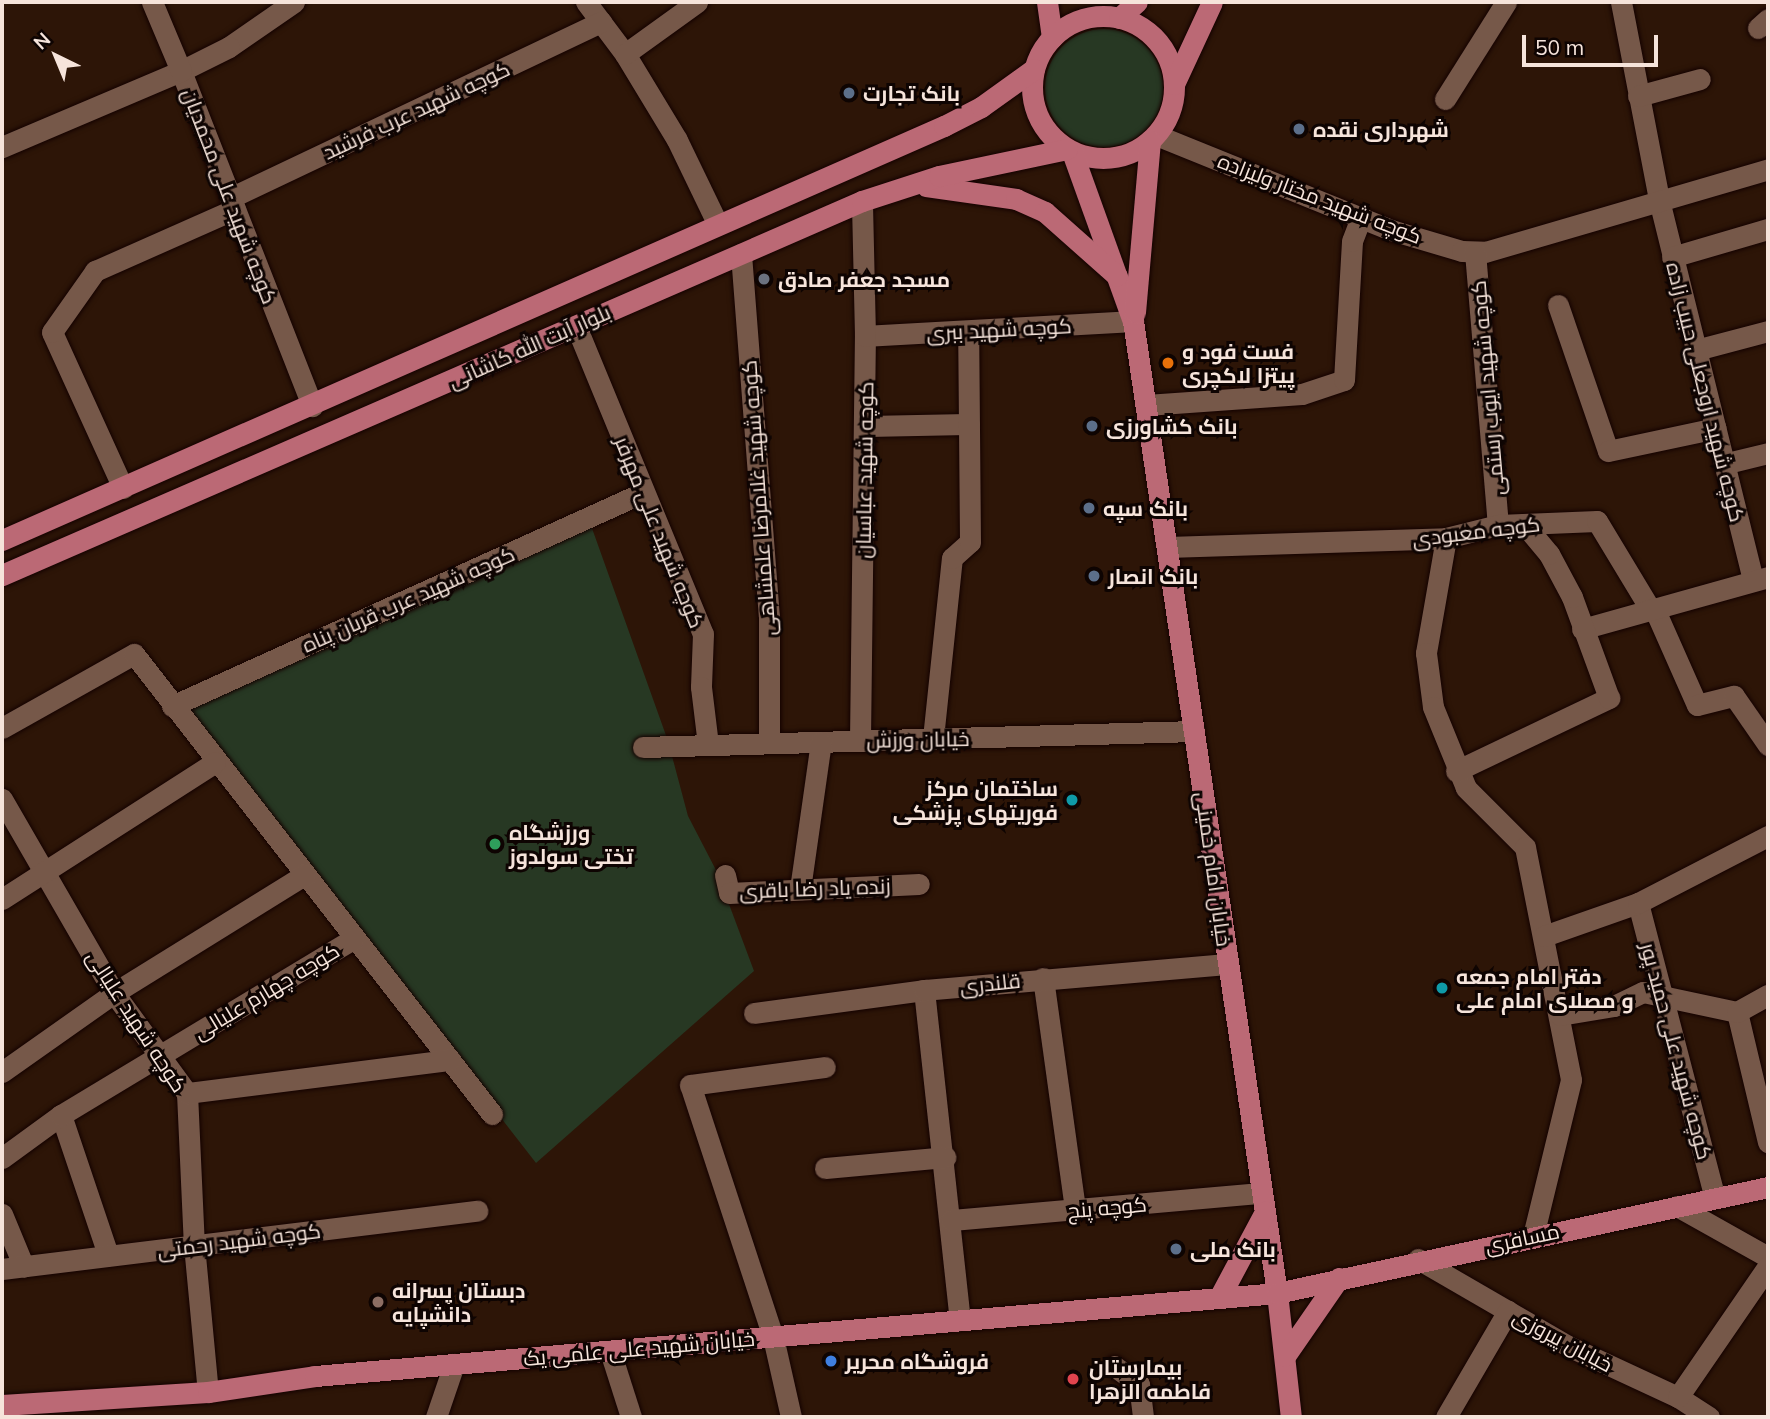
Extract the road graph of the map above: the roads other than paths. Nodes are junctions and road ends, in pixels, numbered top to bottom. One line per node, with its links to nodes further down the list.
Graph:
1 (152, 2): 15 (street)
2 (295, 2): 15 (street, کوچه شهید علی محمدیان)
3 (586, 2): 11 (street)
4 (697, 2): 13 (street)
5 (1046, 2): 12 (main road)
6 (1137, 2): 10 (main road)
7 (1212, 2): 17 (main road)
8 (1506, 2): 19 (street)
9 (1621, 2): 18 (street, کوچه شهید اروجعلی حبیب زاده)
10 (1112, 12): 12 (main road); 17 (main road)
11 (601, 22): 13 (street); 27 (street, کوچه شهید عرب فرشید)
12 (1052, 38): 14 (main road)
13 (625, 54): 31 (street)
14 (1034, 69): 22 (main road); 25 (main road, بلوار آیت الله کاشانی)
15 (181, 71): 21 (street); 27 (street, کوچه شهید علی محمدیان)
16 (1700, 79): 18 (street)
17 (1174, 84): 20 (main road)
18 (1638, 96): 28 (street, کوچه شهید اروجعلی حبیب زاده)
19 (1445, 99)
20 (1153, 138): 22 (main road); 29 (street, کوچه شهید مختار ولیزاده); 38 (main road)
21 (2, 147)
22 (1069, 150): 24 (main road, بلوار آیت الله کاشانی); 36 (main road)
23 (1768, 169): 28 (street, کوچه شهید مختار ولیزاده)
24 (914, 185): 26 (main road, بلوار آیت الله کاشانی); 36 (main road)
25 (799, 190): 30 (main road); 31 (main road, بلوار آیت الله کاشانی)
26 (862, 201): 30 (main road, بلوار آیت الله کاشانی); 42 (street, کوچه شهید عباسیان)
27 (232, 203): 45 (street, کوچه شهید علی محمدیان); 51 (street, کوچه شهید عرب فرشید)
28 (1660, 204): 33 (street, کوچه شهید مختار ولیزاده); 35 (street, کوچه شهید اروجعلی حبیب زاده)
29 (1361, 217): 33 (street, کوچه شهید مختار ولیزاده); 44 (street)
30 (812, 223): 34 (main road, بلوار آیت الله کاشانی)
31 (718, 225): 45 (main road, بلوار آیت الله کاشانی)
32 (1768, 229): 35 (street)
33 (1475, 251): 54 (street, کوچه شهید ایوب رستمی)
34 (741, 254): 39 (main road, بلوار آیت الله کاشانی); 68 (street, کوچه شهید غلامرضا علمشاهی)
35 (1672, 257): 43 (street, کوچه شهید اروجعلی حبیب زاده)
36 (1121, 280): 38 (main road)
37 (1558, 305): 48 (street)
38 (1133, 321): 40 (street, کوچه شهید ببری); 44 (main road, خیابان امام خمینی)
39 (576, 326): 52 (street, کوچه شهید علی مهرفر); 58 (main road, بلوار آیت الله کاشانی)
40 (968, 331): 42 (street, کوچه شهید ببری); 46 (street)
41 (1768, 331): 43 (street)
42 (865, 337): 47 (street, کوچه شهید عباسیان)
43 (1696, 350): 48 (street, کوچه شهید اروجعلی حبیب زاده)
44 (1146, 405): 57 (main road, خیابان امام خمینی)
45 (312, 406): 51 (main road, بلوار آیت الله کاشانی)
46 (969, 424): 47 (street); 65 (street)
47 (865, 426): 66 (street, کوچه شهید عباسیان)
48 (1716, 428): 50 (street, کوچه شهید اروجعلی حبیب زاده)
49 (1768, 453): 50 (street)
50 (1723, 464): 59 (street, کوچه شهید اروجعلی حبیب زاده)
51 (122, 488): 56 (main road, بلوار آیت الله کاشانی)
52 (644, 492): 62 (street, کوچه شهید عرب قربان پناه); 70 (street, کوچه شهید علی مهرفر)
53 (1524, 524): 54 (street, کوچه معبودی); 60 (street, کوچه معبودی); 61 (street)
54 (1498, 525): 55 (street, کوچه معبودی)
55 (1446, 538): 57 (street, کوچه معبودی); 73 (street)
56 (2, 540)
57 (1167, 547): 64 (main road, خیابان امام خمینی)
58 (2, 576)
59 (1760, 578): 60 (street)
60 (1652, 609): 61 (street); 69 (street)
61 (1582, 629): 73 (street)
62 (172, 706): 63 (street); 72 (street)
63 (2, 728)
64 (1194, 731): 65 (street, خیابان ورزش); 85 (main road, خیابان امام خمینی)
65 (933, 738): 66 (street, خیابان ورزش)
66 (860, 740): 67 (street, خیابان ورزش)
67 (821, 742): 68 (street, خیابان ورزش); 80 (street)
68 (769, 743): 70 (street, خیابان ورزش)
69 (1768, 745)
70 (708, 746): 71 (street, خیابان ورزش)
71 (643, 747)
72 (215, 762): 76 (street); 77 (street)
73 (1456, 771): 83 (street)
74 (2, 799): 76 (street, کوچه شهید علیالی)
75 (1768, 836): 82 (street)
76 (45, 869): 81 (street); 88 (street, کوچه شهید علیالی)
77 (304, 875): 84 (street); 88 (street)
78 (725, 875): 80 (street, زنده یاد رضا باقری)
79 (919, 884): 80 (street, زنده یاد رضا باقری)
80 (800, 889)
81 (2, 899)
82 (1638, 903): 83 (street); 89 (street, کوچه شهید علی حمید پور)
83 (1544, 936): 93 (street)
84 (354, 938): 94 (street, کوچه چهارم علیالی); 95 (street)
85 (1228, 964): 86 (street, قلندری); 107 (main road, خیابان امام خمینی)
86 (1043, 978): 87 (street, قلندری); 109 (street)
87 (924, 990): 92 (street, قلندری); 102 (street)
88 (114, 993): 94 (street, کوچه شهید علیالی); 97 (street)
89 (1664, 994): 91 (street); 93 (street); 106 (street, کوچه شهید علی حمید پور)
90 (1768, 995): 91 (street)
91 (1737, 1012): 101 (street)
92 (754, 1013)
93 (1560, 1016): 113 (street)
94 (159, 1055): 98 (street, کوچه شهید علیالی); 100 (street, کوچه چهارم علیالی)
95 (450, 1060): 98 (street); 99 (street)
96 (825, 1067): 126 (street)
97 (2, 1072)
98 (187, 1093): 114 (street, کوچه شهید علیالی)
99 (492, 1114)
100 (61, 1115): 103 (street, کوچه چهارم علیالی); 115 (street)
101 (1768, 1142)
102 (945, 1157): 104 (street); 112 (street)
103 (2, 1158)
104 (825, 1168)
105 (1768, 1187): 106 (main road, مسافری)
106 (1715, 1198): 108 (main road, مسافری)
107 (1264, 1202): 109 (street, کوچه پنج); 122 (main road, خیابان امام خمینی); 123 (main road)
108 (1677, 1206): 113 (main road, مسافری); 116 (street)
109 (1075, 1209): 112 (street, کوچه پنج)
110 (477, 1211): 114 (street, کوچه شهید رحمتی)
111 (2, 1214): 119 (street)
112 (951, 1220): 125 (street)
113 (1533, 1236): 117 (main road, مسافری)
114 (194, 1245): 115 (street, کوچه شهید رحمتی); 131 (street, کوچه شهید علیالی)
115 (108, 1255): 119 (street, کوچه شهید رحمتی)
116 (1768, 1257)
117 (1418, 1259): 121 (main road, مسافری); 124 (street, خیابان پیروزی)
118 (1768, 1266): 132 (street)
119 (24, 1267): 120 (street, کوچه شهید رحمتی)
120 (2, 1269)
121 (1339, 1278): 122 (main road, مسافری); 128 (main road)
122 (1277, 1293): 123 (main road, خیابان شهید علی علمی یک); 128 (main road, خیابان امام خمینی)
123 (1219, 1298): 125 (main road, خیابان شهید علی علمی یک)
124 (1508, 1311): 132 (street, خیابان پیروزی); 139 (street)
125 (960, 1320): 126 (main road, خیابان شهید علی علمی یک)
126 (773, 1337): 127 (main road, خیابان شهید علی علمی یک); 136 (street)
127 (610, 1351): 129 (main road, خیابان شهید علی علمی یک); 135 (street)
128 (1285, 1356): 138 (main road, خیابان امام خمینی)
129 (454, 1364): 131 (main road, خیابان شهید علی علمی یک); 134 (street)
130 (1114, 1366): 137 (street)
131 (208, 1392): 133 (main road, خیابان شهید علی علمی یک)
132 (1678, 1397): 140 (street, خیابان پیروزی)
133 (2, 1405)
134 (436, 1417)
135 (631, 1417)
136 (791, 1417)
137 (1143, 1417)
138 (1291, 1417)
139 (1446, 1417)
140 (1709, 1417)

